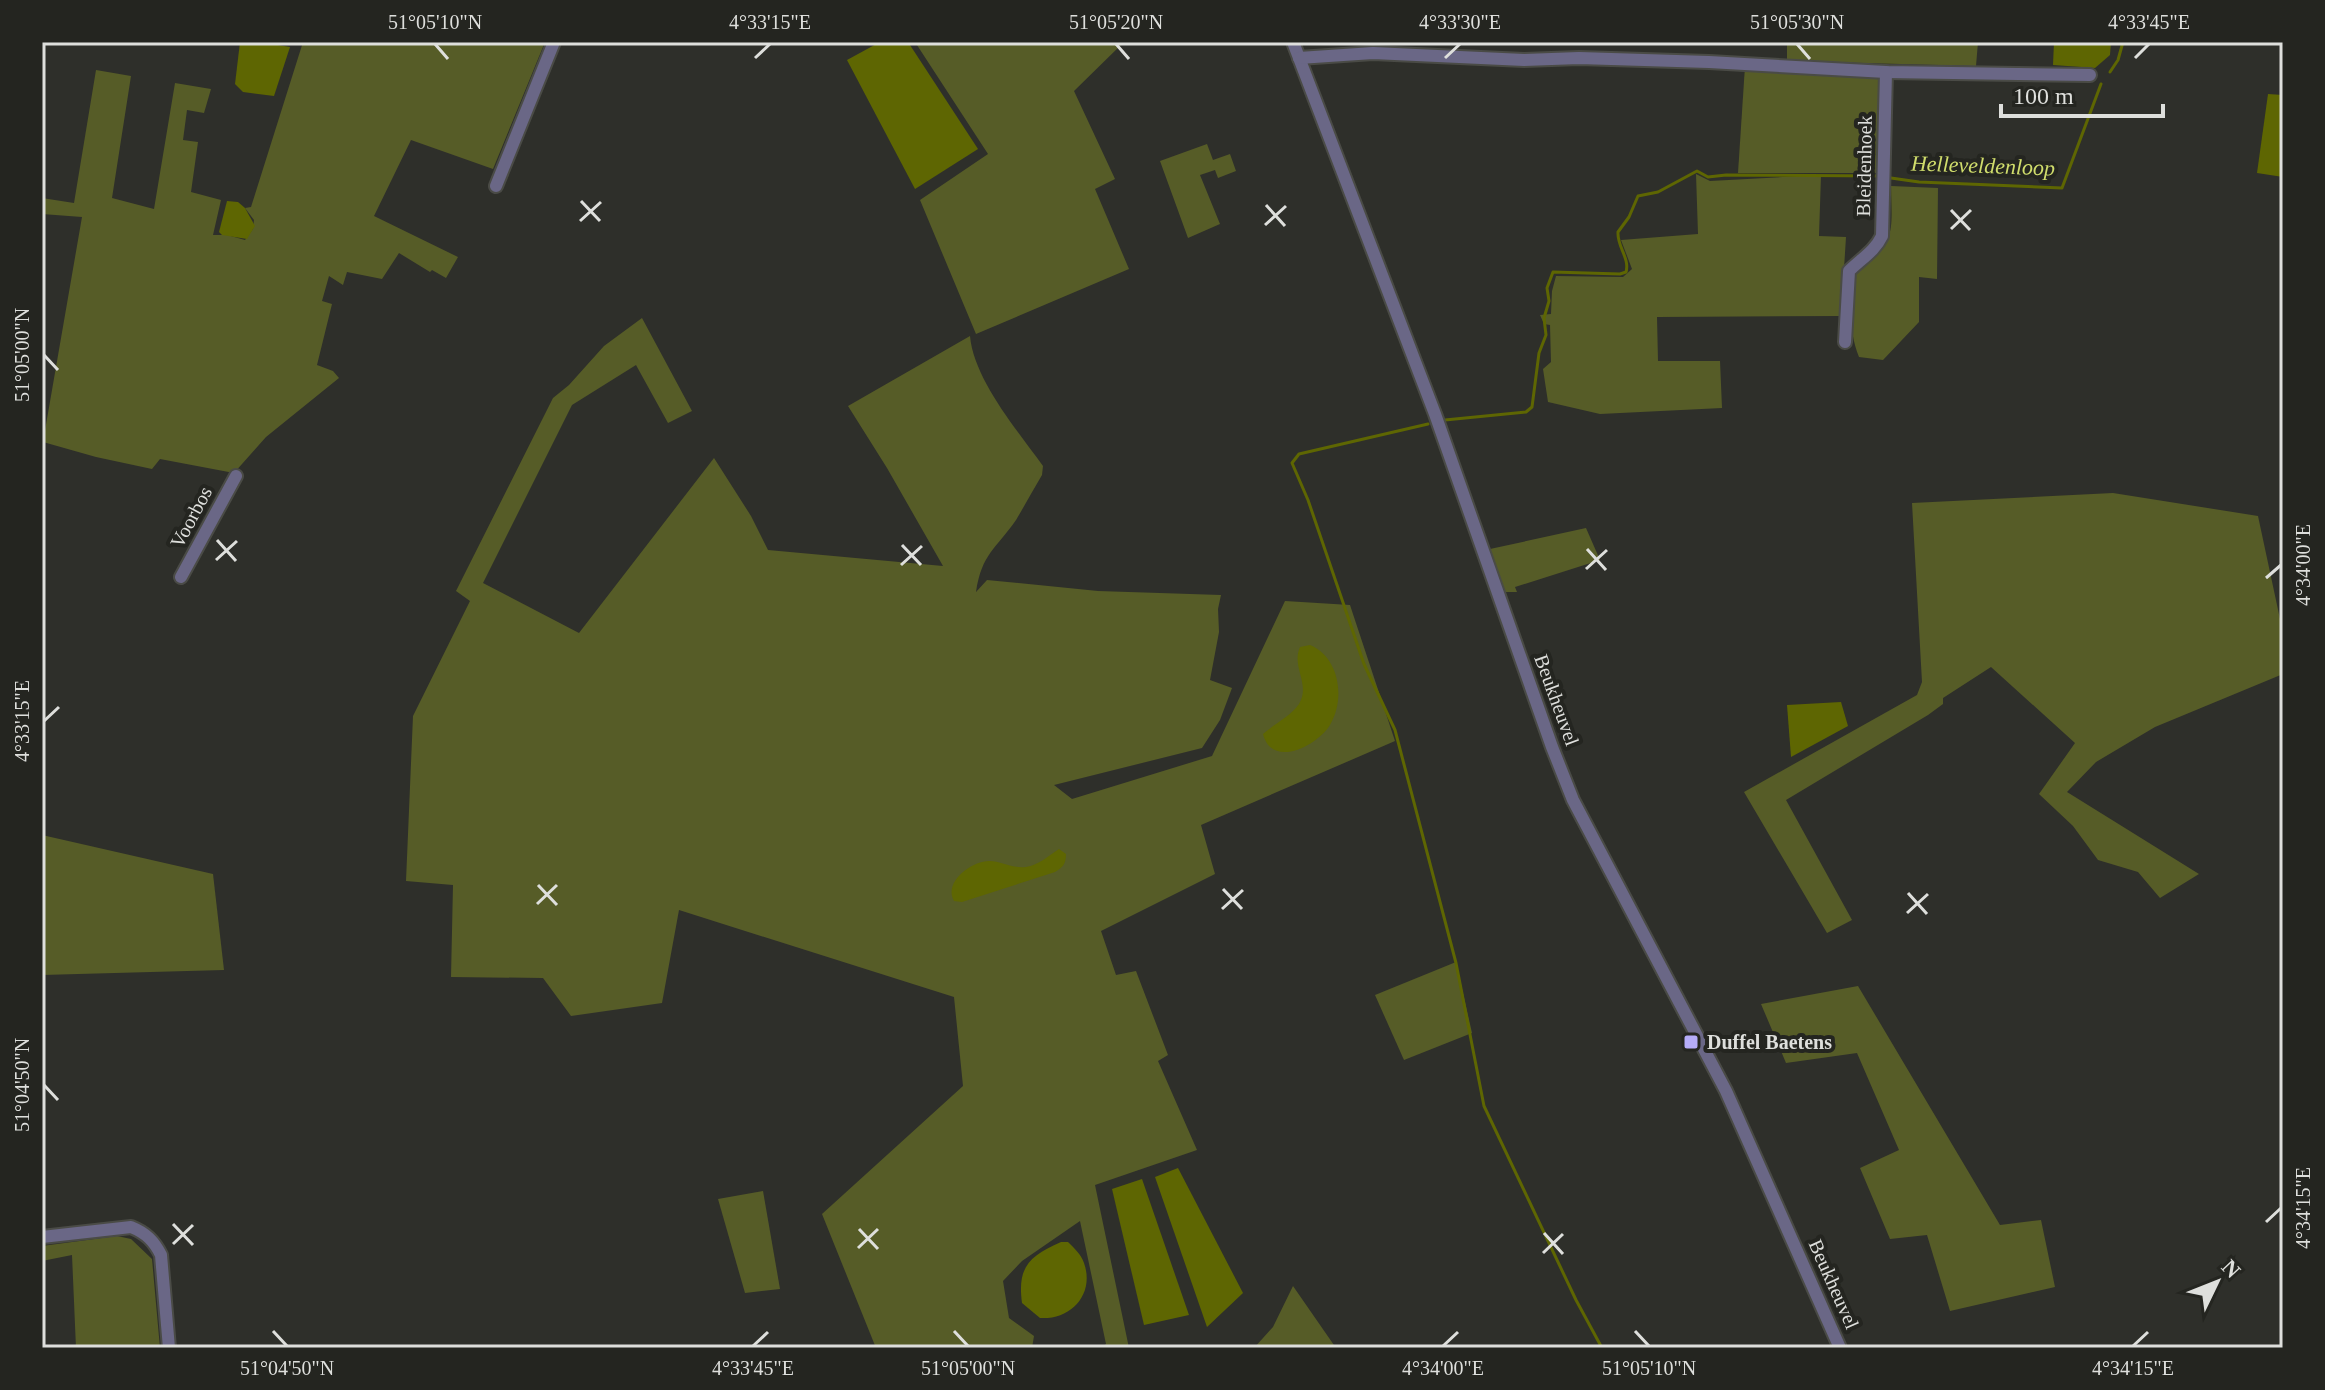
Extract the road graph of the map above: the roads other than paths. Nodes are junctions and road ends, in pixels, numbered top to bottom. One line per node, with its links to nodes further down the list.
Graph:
1 (554, 42): 8 (street)
2 (1293, 42): 4 (street, Beukheuvel)
3 (1581, 42): 5 (street)
4 (1299, 58): 5 (street); 14 (street, Beukheuvel)
5 (1579, 58): 6 (street)
6 (1886, 72): 7 (street); 9 (street, Bleidenhoek)
7 (2090, 75)
8 (496, 186)
9 (1845, 342)
10 (236, 476): 11 (street, Voorbos)
11 (181, 577)
12 (42, 1237): 13 (street)
13 (169, 1348)
14 (1840, 1348)

